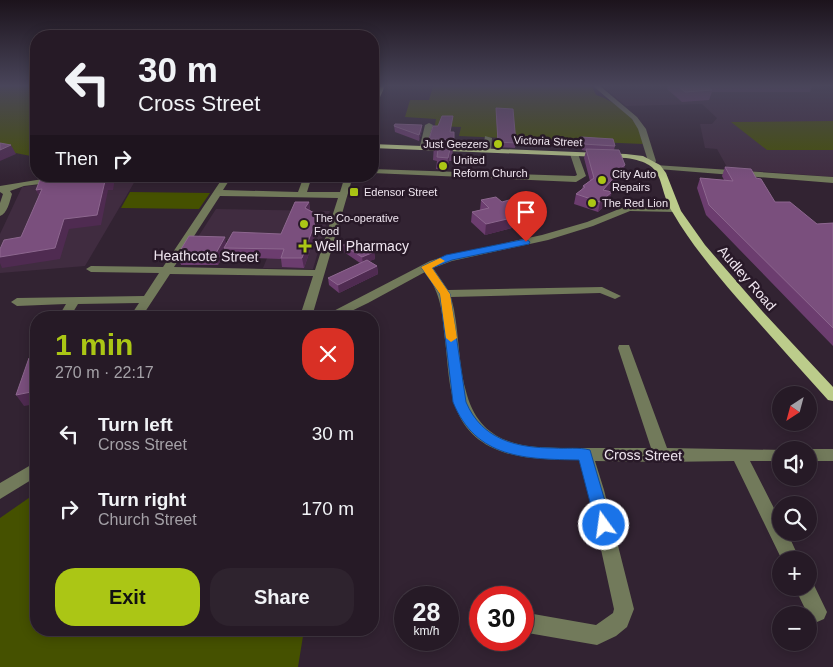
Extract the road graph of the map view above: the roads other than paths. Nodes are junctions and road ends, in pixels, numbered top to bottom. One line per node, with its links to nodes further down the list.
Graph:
1 (634, 117): 8 (street)
2 (429, 125): 5 (street)
3 (488, 138): 6 (street)
4 (379, 146): 5 (main road, Victoria Street)
5 (422, 148): 6 (main road, Victoria Street)
6 (487, 150): 7 (main road, Victoria Street)
7 (574, 154): 8 (main road, Victoria Street); 9 (street)
8 (655, 164): 10 (street); 19 (main road, Audley Road)
9 (379, 170)
10 (833, 180)
11 (39, 182): 15 (street)
12 (224, 182): 16 (street)
13 (306, 182): 17 (street)
14 (347, 182): 18 (street)
15 (2, 190): 20 (street)
16 (217, 192): 17 (street); 23 (street)
17 (302, 194): 18 (street)
18 (343, 195): 24 (street)
19 (675, 209): 21 (street); 35 (main road, Audley Road)
20 (0, 213)
21 (426, 267): 25 (street, Cross Street); 33 (street)
22 (90, 269): 23 (street, Heathcote Street)
23 (167, 270): 24 (street, Heathcote Street); 27 (street)
24 (320, 273): 32 (street)
25 (445, 294): 26 (street); 36 (street, Cross Street)
26 (615, 296)
27 (148, 299): 28 (street); 31 (street)
28 (74, 301): 29 (street); 30 (street)
29 (17, 302)
30 (68, 311)
31 (140, 311)
32 (308, 311)
33 (342, 311)
34 (624, 348): 41 (street)
35 (833, 396)
36 (584, 454): 41 (street, Cross Street); 45 (street)
37 (739, 455): 38 (street, Cross Street); 41 (street, Cross Street); 44 (street)
38 (772, 455)
39 (817, 455): 40 (street)
40 (833, 455)
41 (662, 456)
42 (30, 473): 43 (street)
43 (0, 492)
44 (787, 551)
45 (534, 624)

